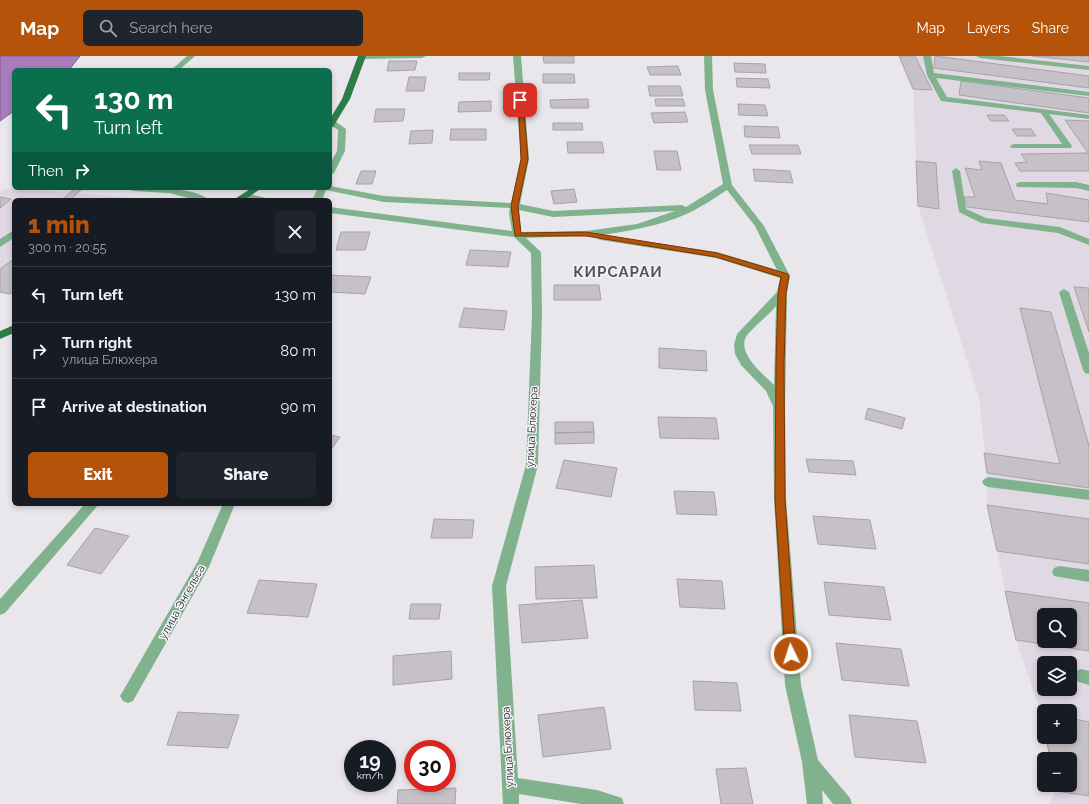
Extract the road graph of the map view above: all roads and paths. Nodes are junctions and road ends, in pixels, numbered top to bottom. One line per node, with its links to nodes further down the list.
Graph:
1 (191, 56): 8 (street)
2 (422, 56): 7 (street)
3 (517, 56): 27 (street)
4 (708, 56): 19 (street)
5 (927, 56): 10 (street)
6 (980, 56): 9 (street)
7 (362, 57): 14 (main road)
8 (177, 68)
9 (1089, 68)
10 (931, 75): 11 (street); 12 (street)
11 (1089, 94)
12 (1043, 111): 13 (street); 16 (street)
13 (1089, 117)
14 (332, 122)
15 (332, 124): 17 (street)
16 (1014, 146)
17 (332, 169)
18 (956, 171): 33 (street)
19 (728, 185): 28 (street); 35 (street)
20 (1020, 185): 21 (street)
21 (1089, 188)
22 (332, 189): 27 (street)
23 (166, 190): 25 (street)
24 (255, 190): 26 (main road)
25 (199, 198)
26 (241, 198)
27 (515, 206): 28 (street); 32 (street)
28 (694, 207): 30 (street)
29 (332, 210): 32 (street)
30 (586, 234): 32 (street); 35 (street)
31 (12, 235): 34 (street)
32 (517, 235): 51 (street, улица Блюхера)
33 (1089, 242)
34 (0, 244)
35 (786, 276): 37 (street)
36 (1064, 292): 40 (street)
37 (782, 293): 41 (street); 41 (street)
38 (12, 329): 39 (main road)
39 (0, 336)
40 (1089, 370)
41 (779, 407): 50 (street)
42 (988, 482): 43 (street)
43 (1089, 495)
44 (91, 506): 48 (street)
45 (228, 506): 49 (street, улица Энгельса)
46 (1059, 572): 47 (street)
47 (1089, 576)
48 (0, 609)
49 (128, 696)
50 (810, 762): 54 (street); 55 (street)
51 (510, 785): 52 (street, улица Блюхера); 53 (street)
52 (511, 804)
53 (616, 804)
54 (815, 804)
55 (844, 804)

